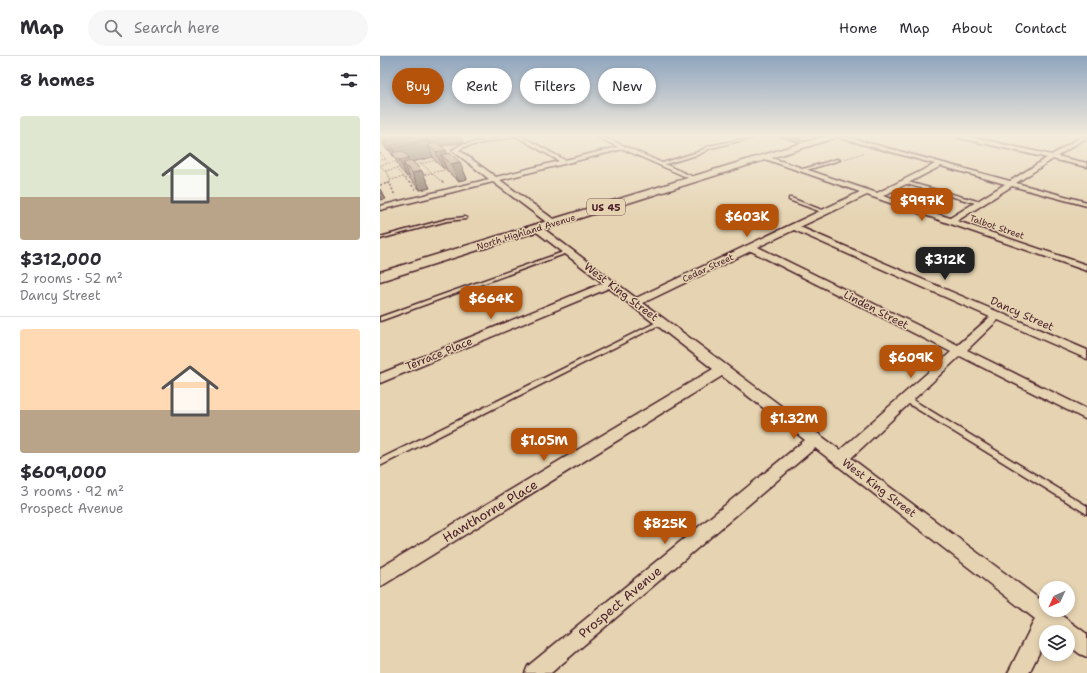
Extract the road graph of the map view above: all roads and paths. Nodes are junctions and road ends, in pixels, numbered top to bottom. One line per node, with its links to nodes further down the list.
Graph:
1 (380, 165): 18 (path)
2 (413, 165): 13 (path)
3 (423, 165): 20 (path)
4 (474, 165): 24 (street)
5 (553, 165): 24 (street)
6 (663, 165): 25 (street)
7 (740, 165): 25 (main road, North Highland Avenue / US 45)
8 (787, 165): 17 (street, Talbot Street)
9 (821, 165): 17 (lane)
10 (939, 165): 27 (street)
11 (944, 165): 28 (street)
12 (1041, 165): 28 (street)
13 (408, 166)
14 (402, 167): 16 (path)
15 (452, 168): 20 (path)
16 (396, 169): 18 (path); 22 (path)
17 (802, 170): 32 (street, Talbot Street)
18 (385, 171): 19 (path); 26 (path)
19 (380, 172)
20 (432, 173): 21 (path); 30 (path)
21 (419, 176)
22 (405, 178): 23 (path); 26 (path); 31 (path)
23 (412, 178)
24 (494, 179): 38 (street); 42 (street)
25 (696, 179): 42 (main road, North Highland Avenue / US 45)
26 (390, 182): 29 (path); 34 (path)
27 (904, 182): 33 (street); 36 (lane)
28 (1012, 183): 36 (street); 37 (street)
29 (380, 185)
30 (445, 186)
31 (417, 192)
32 (867, 192): 33 (street, Talbot Street); 39 (street, Cedar Street)
33 (877, 196): 41 (street, Talbot Street)
34 (397, 198)
35 (790, 199): 39 (lane)
36 (980, 203): 41 (street)
37 (1087, 204)
38 (380, 208)
39 (825, 212): 43 (street, Cedar Street)
40 (465, 218): 45 (lane)
41 (951, 221): 48 (street, Talbot Street)
42 (553, 223): 44 (main road, North Highland Avenue / US 45)
43 (794, 227): 46 (street, Cedar Street); 52 (street, Dancy Street)
44 (537, 228): 47 (street, West King Street); 49 (main road, North Highland Avenue / US 45)
45 (380, 238)
46 (751, 247): 51 (street, Cedar Street); 55 (street, Linden Street)
47 (568, 252): 50 (street, West King Street); 53 (lane)
48 (1087, 268)
49 (380, 277)
50 (610, 284): 51 (street, West King Street); 58 (street, Terrace Place)
51 (635, 302): 54 (street, West King Street)
52 (997, 316): 55 (street); 56 (street, Dancy Street)
53 (380, 319)
54 (661, 322): 57 (street, West King Street); 63 (lane)
55 (959, 351): 59 (street); 60 (street, Linden Street)
56 (1087, 355)
57 (723, 369): 61 (street, West King Street); 65 (street, Hawthorne Place)
58 (380, 378)
59 (906, 399): 62 (street); 64 (lane)
60 (1087, 415)
61 (815, 440): 62 (street, West King Street); 72 (street, Prospect Avenue)
62 (840, 459): 66 (street, West King Street)
63 (380, 463)
64 (1087, 510)
65 (380, 578)
66 (1039, 610)
67 (1046, 617): 73 (street)
68 (1048, 617): 69 (street, West King Street)
69 (1059, 625)
70 (1075, 638): 71 (street, West King Street)
71 (1087, 647)
72 (535, 673)
73 (1018, 673)

